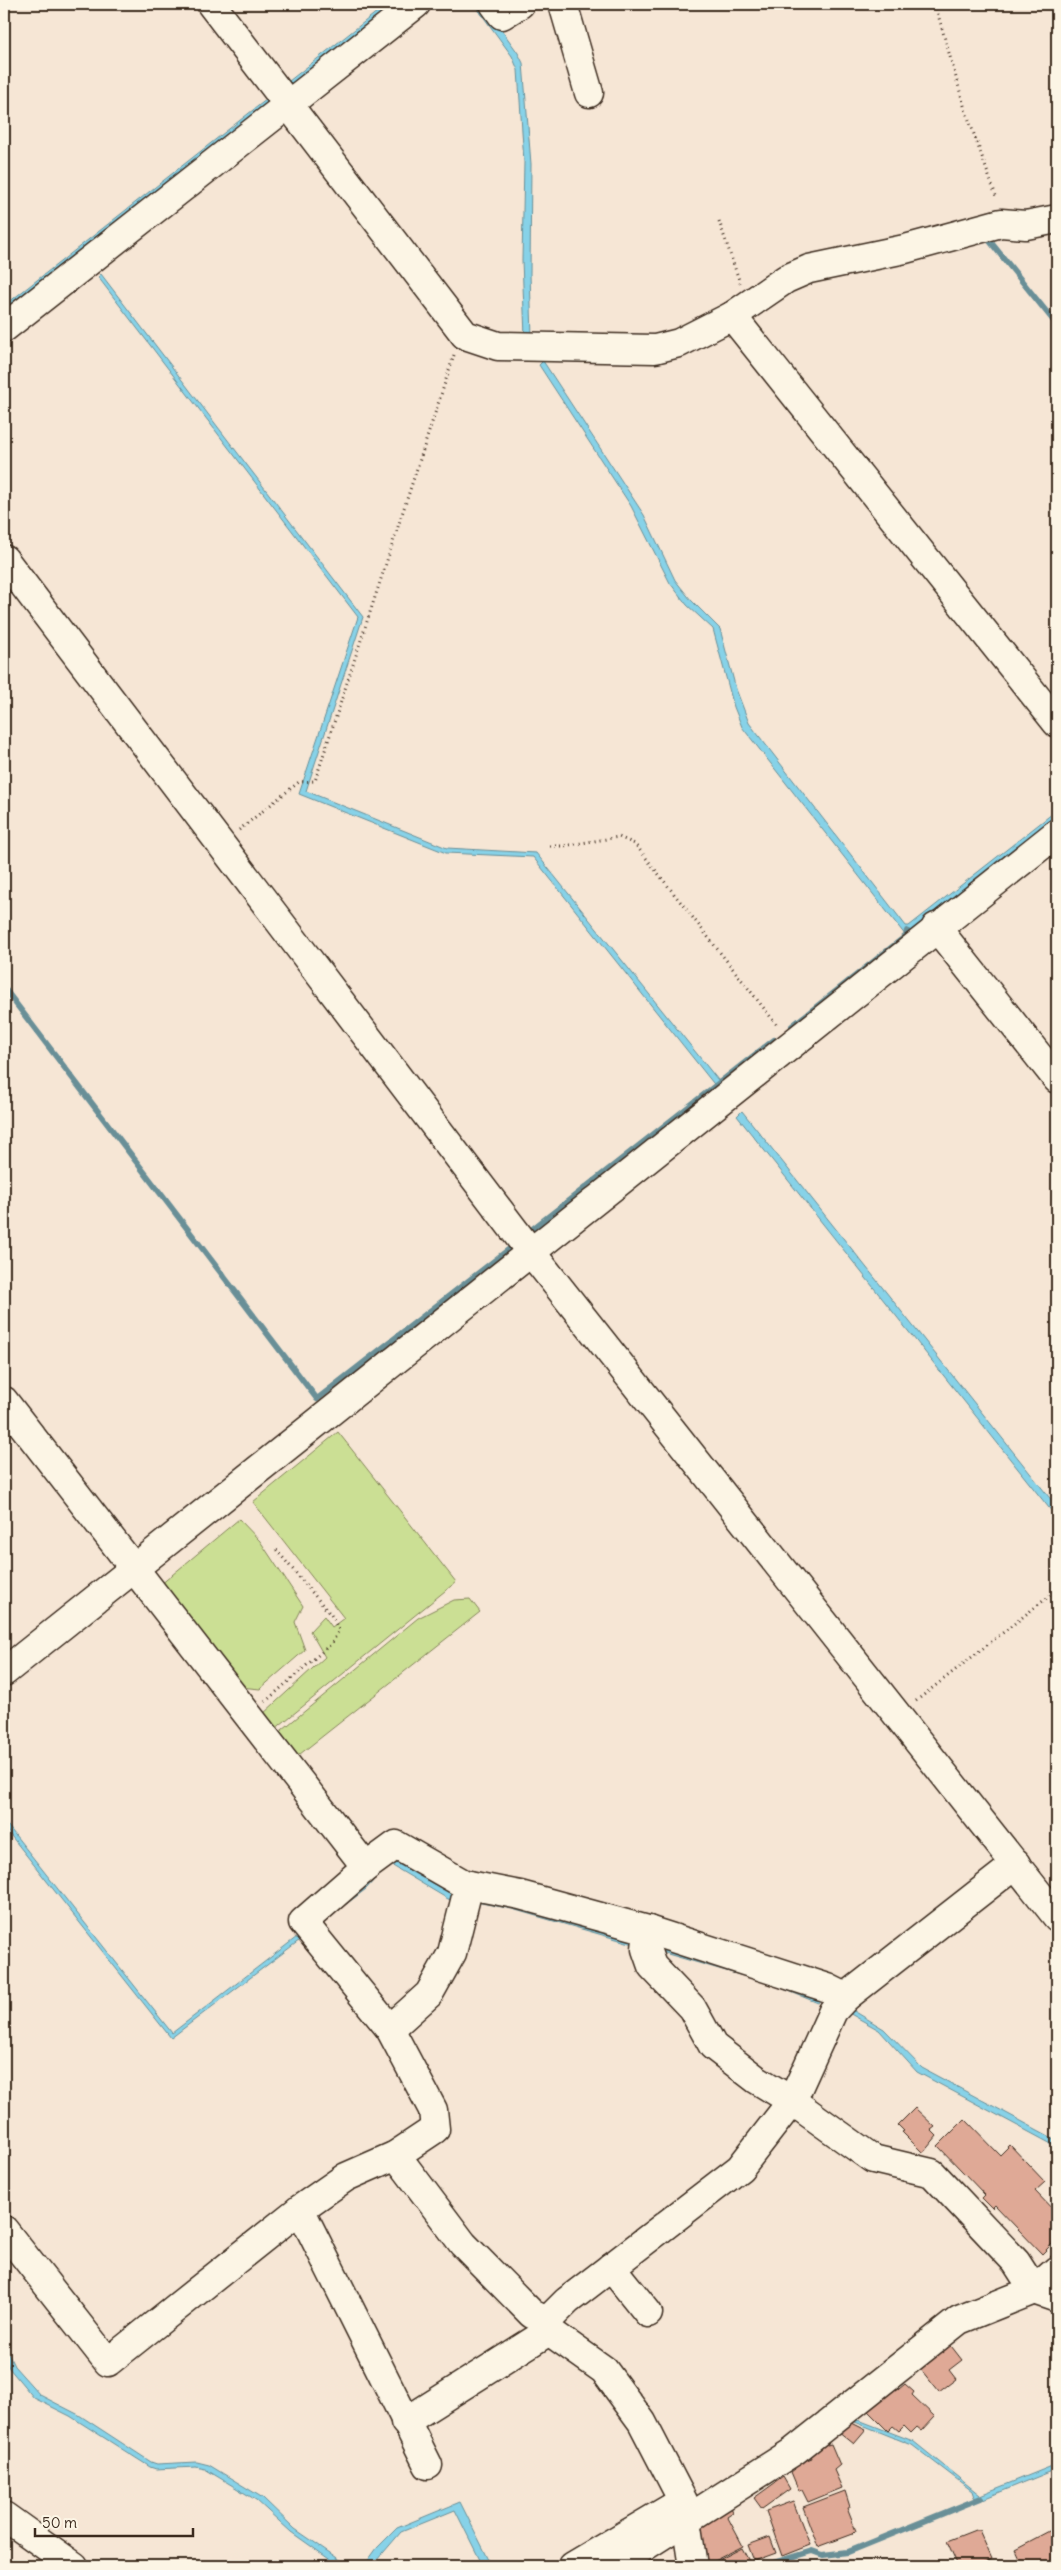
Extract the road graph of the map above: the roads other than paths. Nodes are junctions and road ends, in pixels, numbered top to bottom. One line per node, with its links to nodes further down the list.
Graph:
1 (211, 4): 7 (street)
2 (416, 4): 7 (street)
3 (494, 4): 4 (street)
4 (520, 4)
5 (563, 4): 6 (street)
6 (589, 93)
7 (288, 104): 9 (street); 10 (street)
8 (1057, 219): 9 (street)
9 (742, 309): 12 (street)
10 (4, 328)
11 (4, 559): 16 (street)
12 (1057, 723)
13 (1057, 832): 14 (street)
14 (936, 928): 15 (street); 16 (street)
15 (1057, 1079)
16 (530, 1251): 18 (street); 20 (street)
17 (4, 1401): 18 (street)
18 (133, 1570): 19 (street); 21 (street)
19 (4, 1672)
20 (1016, 1864): 23 (street); 25 (street)
21 (366, 1867): 22 (street); 26 (street)
22 (469, 1885): 24 (street); 26 (street)
23 (1053, 1904)
24 (648, 1930): 25 (street); 27 (street)
25 (846, 1997): 27 (street)
26 (390, 2029): 28 (street)
27 (792, 2101): 31 (street); 33 (street)
28 (396, 2155): 29 (street); 35 (street)
29 (300, 2209): 30 (street); 36 (street)
30 (4, 2230)
31 (611, 2267): 34 (street); 35 (street)
32 (1057, 2270): 33 (street)
33 (1046, 2294): 38 (street)
34 (648, 2313)
35 (548, 2326): 36 (street); 38 (street)
36 (406, 2422): 37 (street)
37 (428, 2465)
38 (684, 2511): 41 (street); 42 (street); 43 (street)
39 (4, 2516): 40 (street)
40 (74, 2566)
41 (572, 2566)
42 (614, 2566)
43 (694, 2566)

